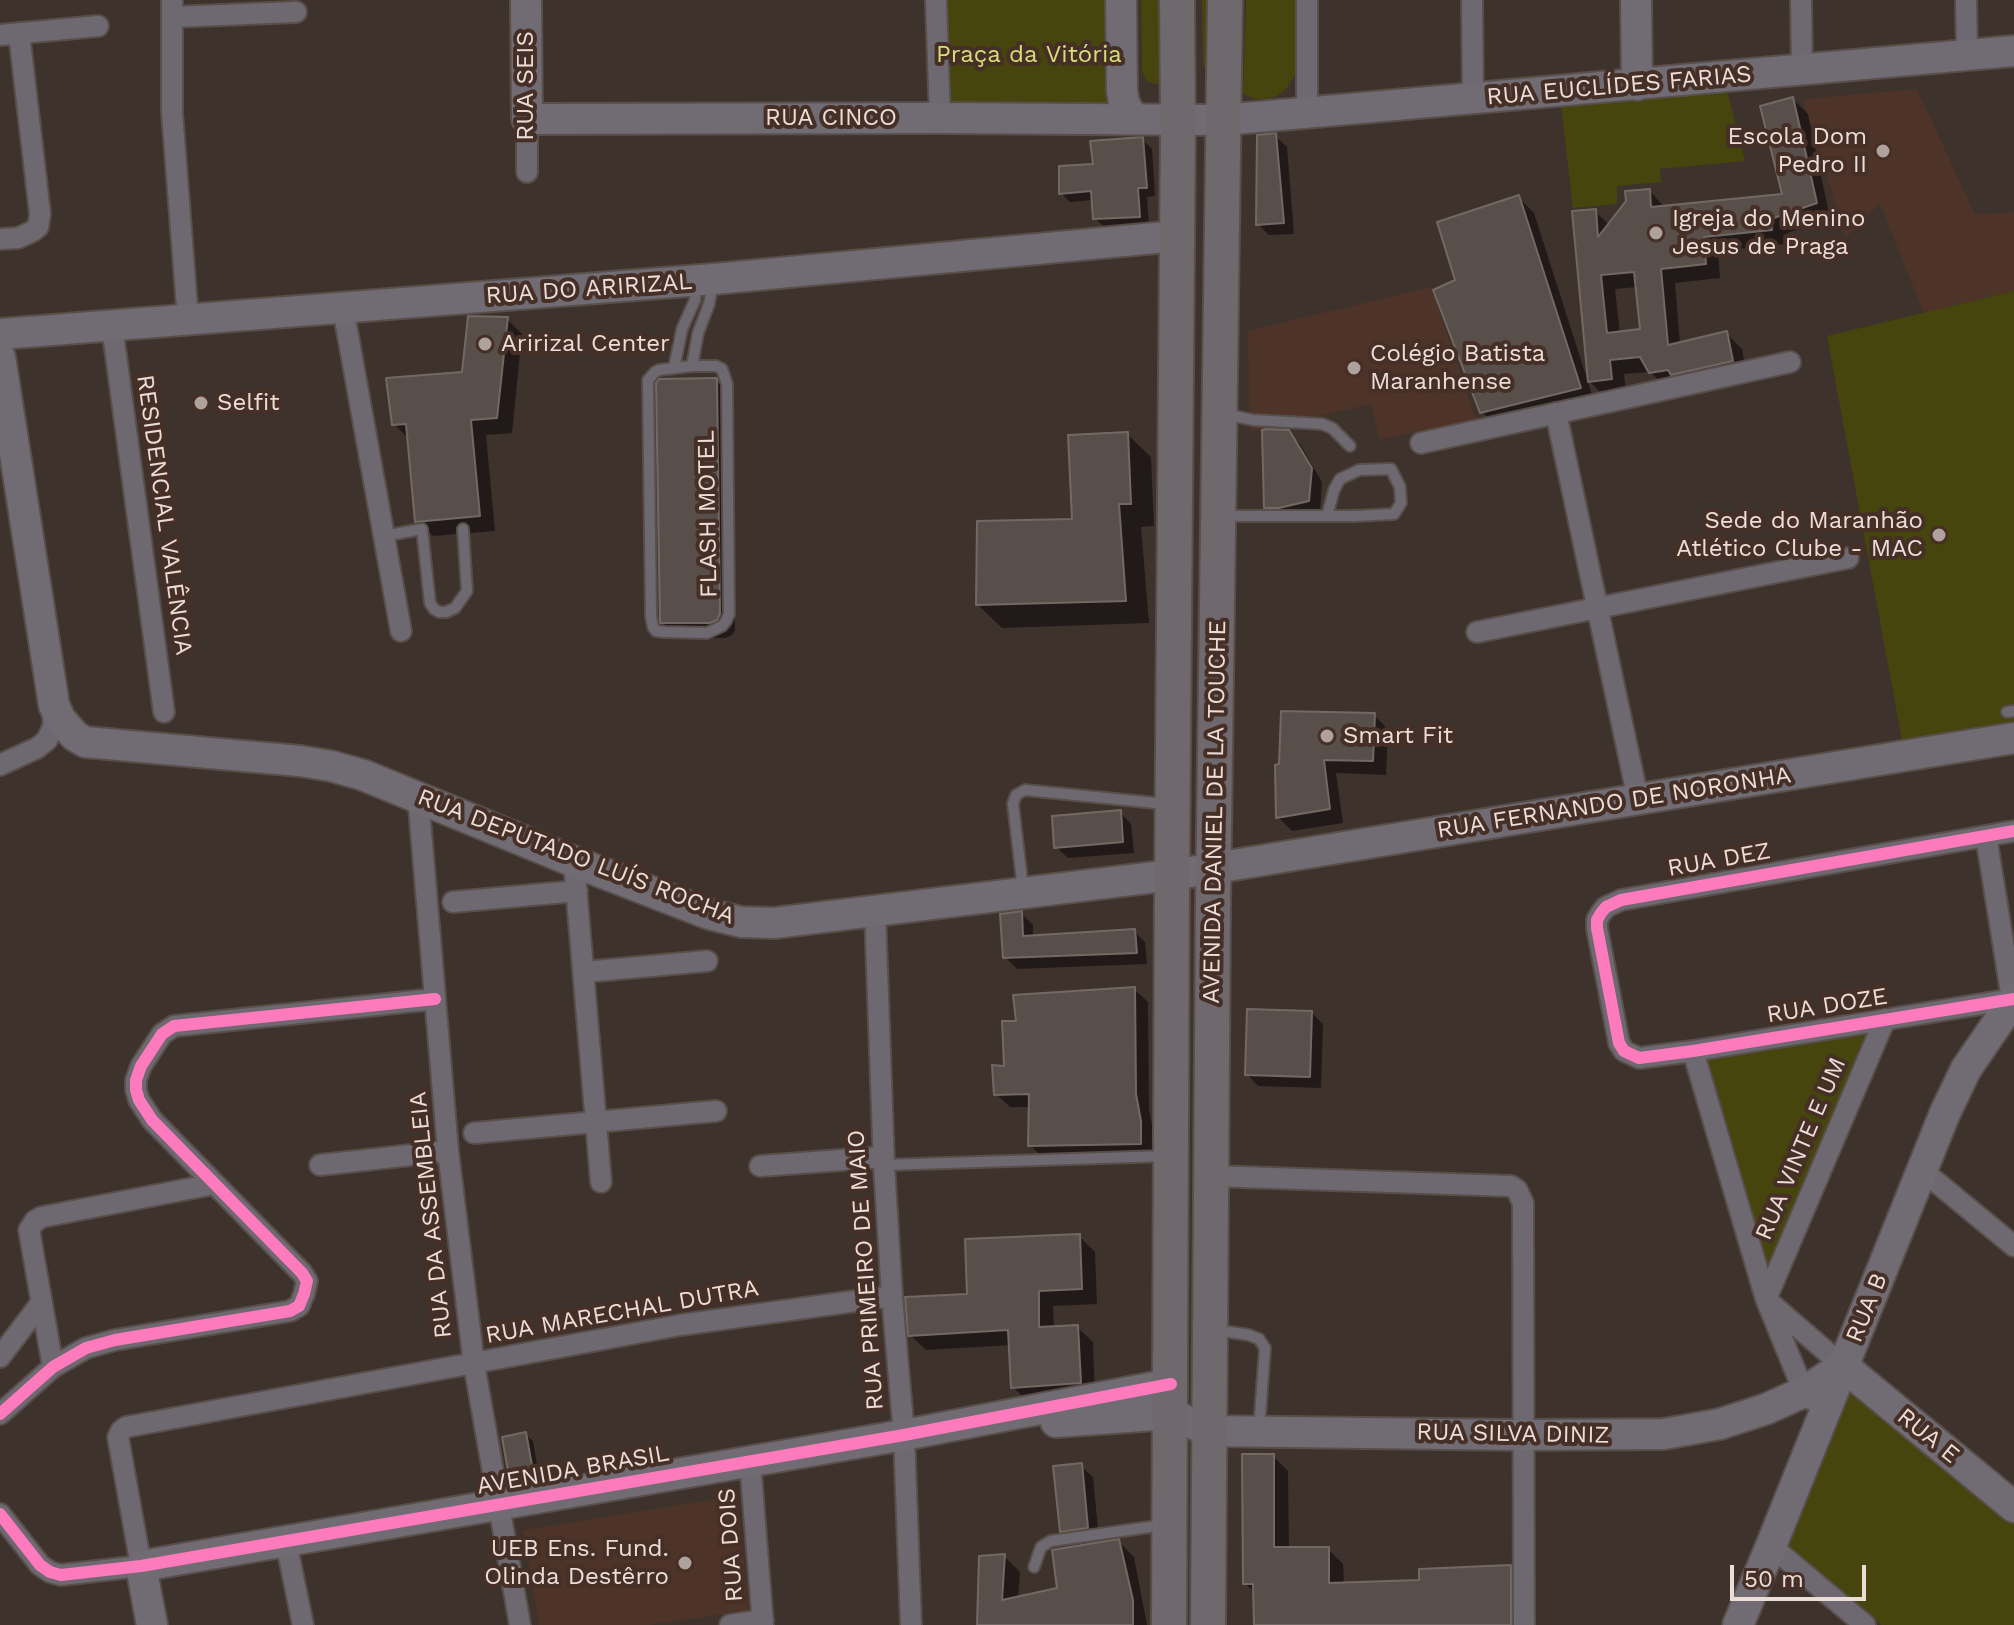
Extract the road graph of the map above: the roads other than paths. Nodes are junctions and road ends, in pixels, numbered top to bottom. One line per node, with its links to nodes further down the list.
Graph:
1 (526, 0): 23 (street, RUA SEIS)
2 (936, 0): 22 (street)
3 (1121, 0): 24 (street)
4 (1177, 0): 26 (main road, AVENIDA DANIEL DE LA TOUCHE)
5 (1225, 0): 18 (main road, AVENIDA DANIEL DE LA TOUCHE)
6 (1307, 0): 21 (street)
7 (1472, 0): 20 (street)
8 (1636, 0): 19 (street)
9 (1801, 0): 17 (street)
10 (1966, 0): 16 (street)
11 (172, 8): 12 (street); 32 (street)
12 (296, 12)
13 (98, 26): 14 (street)
14 (10, 34): 29 (street)
15 (2014, 51): 16 (street, RUA EUCLÍDES FARIAS)
16 (1967, 55): 17 (street, RUA EUCLÍDES FARIAS)
17 (1802, 70): 19 (street, RUA EUCLÍDES FARIAS)
18 (1224, 83): 25 (main road, AVENIDA DANIEL DE LA TOUCHE); 26 (main road)
19 (1637, 85): 20 (street, RUA EUCLÍDES FARIAS)
20 (1473, 99): 21 (street, RUA EUCLÍDES FARIAS)
21 (1307, 113): 25 (street, RUA EUCLÍDES FARIAS)
22 (940, 118): 23 (street, RUA CINCO); 24 (street, RUA CINCO)
23 (527, 119): 27 (street, RUA SEIS)
24 (1136, 119): 26 (street, RUA CINCO)
25 (1223, 120): 26 (street, RUA EUCLÍDES FARIAS); 39 (main road, AVENIDA DANIEL DE LA TOUCHE)
26 (1178, 121): 28 (main road, AVENIDA DANIEL DE LA TOUCHE)
27 (527, 172)
28 (1177, 236): 30 (street, RUA DO ARIRIZAL); 59 (main road, AVENIDA DANIEL DE LA TOUCHE)
29 (0, 239)
30 (705, 280): 31 (street, RUA DO ARIRIZAL); 37 (lane); 38 (lane)
31 (343, 308): 32 (street, RUA DO ARIRIZAL); 46 (street)
32 (188, 320): 33 (street, RUA DO ARIRIZAL)
33 (112, 326): 34 (street, RUA DO ARIRIZAL); 52 (street, RESIDENCIAL VALÊNCIA)
34 (0, 334)
35 (0, 357): 51 (street)
36 (1790, 362): 40 (street)
37 (692, 366): 38 (lane, FLASH MOTEL); 38 (lane, FLASH MOTEL)
38 (674, 368)
39 (1220, 413): 42 (lane); 43 (main road, AVENIDA DANIEL DE LA TOUCHE)
40 (1556, 413): 41 (street); 48 (street)
41 (1421, 443)
42 (1350, 446)
43 (1218, 516): 44 (lane); 62 (main road, AVENIDA DANIEL DE LA TOUCHE)
44 (1327, 516): 44 (lane)
45 (463, 529): 46 (lane)
46 (384, 536): 49 (street)
47 (1848, 558): 48 (street)
48 (1598, 608): 50 (street); 58 (street)
49 (401, 631)
50 (1477, 632)
51 (54, 705): 54 (street); 55 (street)
52 (164, 712)
53 (2012, 720): 58 (street, RUA FERNANDO DE NORONHA)
54 (85, 742): 55 (street, RUA DEPUTADO LUÍS ROCHA); 57 (street, RUA DEPUTADO LUÍS ROCHA)
55 (37, 748): 56 (street, RUA DEPUTADO LUÍS ROCHA)
56 (0, 765)
57 (418, 796): 64 (street, RUA DEPUTADO LUÍS ROCHA); 70 (street, RUA DA ASSEMBLEIA)
58 (1638, 799): 62 (street, RUA FERNANDO DE NORONHA)
59 (1172, 804): 63 (main road, AVENIDA DANIEL DE LA TOUCHE); 65 (lane)
60 (2014, 831): 61 (street, RUA DEZ)
61 (1986, 836): 71 (street); 74 (street, RUA DEZ)
62 (1214, 868): 63 (street, RUA DEPUTADO LUÍS ROCHA); 84 (main road, AVENIDA DANIEL DE LA TOUCHE)
63 (1172, 875): 65 (street, RUA DEPUTADO LUÍS ROCHA); 79 (main road, AVENIDA DANIEL DE LA TOUCHE)
64 (578, 878): 66 (street); 67 (street, RUA DEPUTADO LUÍS ROCHA); 69 (street)
65 (1023, 894): 67 (street, RUA DEPUTADO LUÍS ROCHA)
66 (453, 902)
67 (875, 912): 80 (street, RUA PRIMEIRO DE MAIO)
68 (707, 961): 69 (street)
69 (584, 972): 76 (street)
70 (435, 999): 78 (street, RUA DA ASSEMBLEIA); 86 (street)
71 (2013, 999): 72 (street, RUA DOZE); 83 (street, RUA B)
72 (1885, 1019): 73 (street, RUA DOZE); 89 (street, RUA VINTE E UM)
73 (1693, 1051): 74 (street, RUA DOZE); 89 (street)
74 (1647, 1058)
75 (716, 1111): 76 (street)
76 (596, 1121): 77 (street); 85 (street)
77 (474, 1133)
78 (448, 1151): 81 (street); 93 (street, RUA DA ASSEMBLEIA)
79 (1171, 1156): 80 (lane); 98 (main road, AVENIDA DANIEL DE LA TOUCHE)
80 (884, 1161): 82 (street); 88 (street, RUA PRIMEIRO DE MAIO)
81 (320, 1165)
82 (760, 1166)
83 (1923, 1171): 87 (street); 94 (street, RUA B)
84 (1211, 1176): 91 (main road, AVENIDA DANIEL DE LA TOUCHE); 104 (street)
85 (601, 1182)
86 (214, 1184): 90 (street); 95 (street)
87 (2014, 1246)
88 (892, 1296): 93 (street, RUA MARECHAL DUTRA); 103 (street, RUA PRIMEIRO DE MAIO)
89 (1766, 1299): 94 (street); 97 (street)
90 (41, 1303): 92 (street); 95 (street)
91 (1210, 1329): 96 (main road, AVENIDA DANIEL DE LA TOUCHE); 102 (lane)
92 (0, 1357)
93 (474, 1364): 106 (street, RUA DA ASSEMBLEIA); 112 (street, RUA MARECHAL DUTRA)
94 (1843, 1366): 97 (street, RUA SILVA DINIZ); 100 (street, RUA B); 107 (street, RUA E)
95 (53, 1367): 99 (street)
96 (1210, 1389): 98 (main road); 101 (main road, AVENIDA DANIEL DE LA TOUCHE)
97 (1804, 1392): 100 (street); 104 (street, RUA SILVA DINIZ)
98 (1171, 1399): 101 (street, RUA SILVA DINIZ); 103 (street, AVENIDA BRASIL); 108 (main road, AVENIDA DANIEL DE LA TOUCHE)
99 (0, 1414)
100 (1820, 1425): 111 (street, RUA B)
101 (1209, 1431): 102 (street, RUA SILVA DINIZ); 121 (main road, AVENIDA DANIEL DE LA TOUCHE)
102 (1259, 1431): 104 (street, RUA SILVA DINIZ)
103 (915, 1433): 105 (street, AVENIDA BRASIL); 119 (street, RUA PRIMEIRO DE MAIO)
104 (1523, 1435): 122 (street)
105 (750, 1461): 106 (street, AVENIDA BRASIL); 114 (street, RUA DOIS)
106 (500, 1505): 110 (street, AVENIDA BRASIL); 117 (street, RUA DA ASSEMBLEIA)
107 (2014, 1507)
108 (1170, 1524): 113 (lane); 120 (main road, AVENIDA DANIEL DE LA TOUCHE)
109 (4, 1526): 112 (street, AVENIDA BRASIL)
110 (286, 1542): 112 (street, AVENIDA BRASIL); 116 (street)
111 (1771, 1546): 123 (street, RUA B); 124 (street)
112 (141, 1566): 115 (street)
113 (1034, 1567)
114 (763, 1622): 118 (street)
115 (152, 1625)
116 (303, 1625)
117 (520, 1625)
118 (730, 1625)
119 (911, 1625)
120 (1169, 1625)
121 (1208, 1625)
122 (1524, 1625)
123 (1738, 1625)
124 (1865, 1625)

